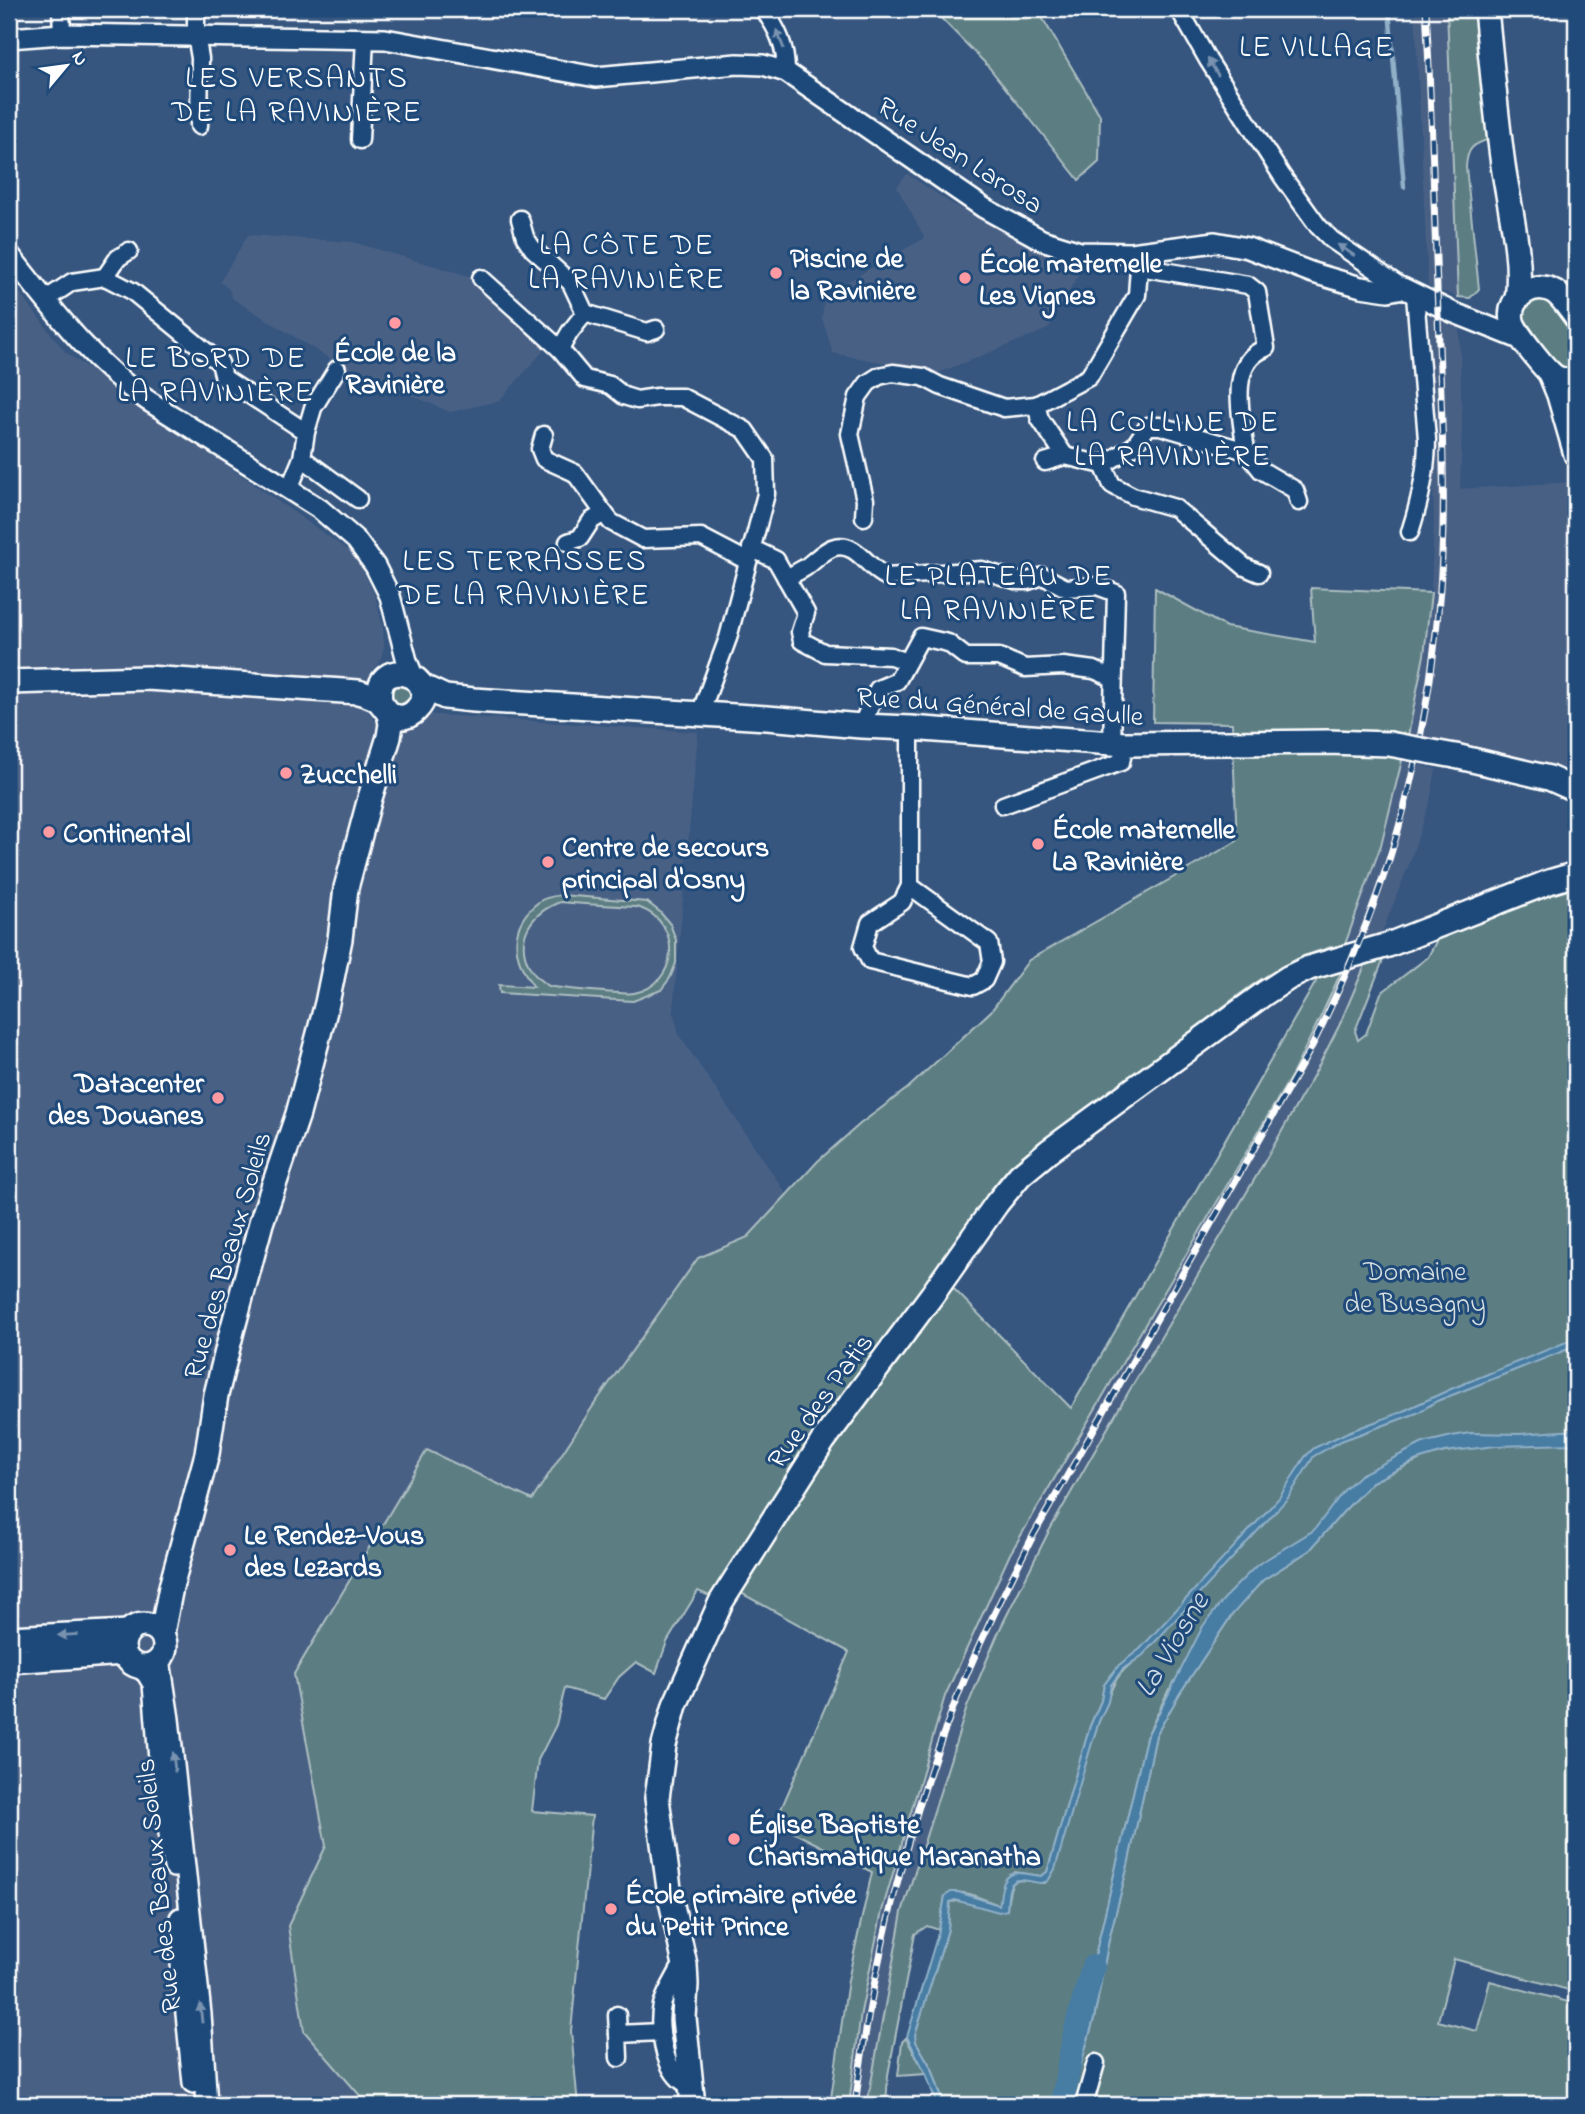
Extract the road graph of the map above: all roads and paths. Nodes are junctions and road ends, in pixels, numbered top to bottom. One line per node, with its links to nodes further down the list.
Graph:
1 (61, 9): 6 (street)
2 (196, 9): 7 (street)
3 (763, 9): 10 (street, one-way to 3)
4 (1486, 9): 14 (main road)
5 (1181, 10): 21 (street, one-way to 5)
6 (62, 34): 7 (street); 8 (street)
7 (196, 35): 9 (street); 11 (street)
8 (10, 37)
9 (365, 38): 10 (street); 12 (street)
10 (786, 72): 17 (street, Rue Jean Larosa)
11 (199, 126)
12 (360, 140)
13 (520, 219): 24 (street)
14 (1515, 241): 20 (main road); 23 (main road)
15 (130, 251): 18 (street)
16 (9, 254): 22 (street)
17 (1135, 260): 21 (street, Rue Jean Larosa); 33 (street); 37 (street)
18 (105, 276): 22 (street); 35 (street)
19 (481, 278): 29 (street)
20 (1552, 290): 23 (main road); 26 (main road)
21 (1409, 291): 25 (street); 48 (street)
22 (46, 300): 43 (street)
23 (1515, 302): 25 (street); 28 (main road)
24 (585, 313): 27 (street); 29 (street)
25 (1468, 317): 28 (street)
26 (1576, 317)
27 (656, 329)
28 (1525, 341): 31 (main road)
29 (560, 349): 50 (street)
30 (337, 369): 35 (street)
31 (1550, 373): 32 (main road); 34 (main road)
32 (1576, 381)
33 (1036, 405): 39 (street); 47 (street)
34 (1573, 418): 38 (main road)
35 (306, 432): 40 (street)
36 (544, 435): 46 (street)
37 (1246, 451): 42 (street); 45 (street)
38 (1576, 454)
39 (1065, 456): 41 (street); 42 (street)
40 (302, 458): 43 (street); 44 (street)
41 (1045, 462)
42 (1103, 465): 51 (street)
43 (289, 489): 56 (street)
44 (358, 499)
45 (1299, 502)
46 (604, 513): 49 (street); 50 (street)
47 (864, 517)
48 (1410, 532)
49 (568, 541)
50 (749, 555): 52 (street); 57 (street)
51 (1259, 573)
52 (786, 578): 53 (street); 54 (street)
53 (907, 662): 54 (street); 58 (street)
54 (1113, 678): 60 (street)
55 (9, 682): 56 (main road)
56 (400, 695): 57 (main road, Rue du Général de Gaulle); 68 (main road, Rue des Beaux Soleils)
57 (701, 714): 58 (main road, Rue du Général de Gaulle)
58 (861, 726): 59 (main road, Rue du Général de Gaulle)
59 (910, 728): 60 (main road, Rue du Général de Gaulle); 66 (street)
60 (1119, 744): 61 (main road, Rue du Général de Gaulle, bridge); 64 (street)
61 (1549, 778): 62 (main road, Rue du Général de Gaulle); 63 (main road, Rue du Général de Gaulle)
62 (1576, 778)
63 (1576, 790)
64 (1003, 805)
65 (1576, 874): 70 (main road, Rue des Patis)
66 (910, 886): 66 (street)
67 (9, 1638): 68 (main road, one-way to 67)
68 (142, 1645): 69 (main road); 78 (street, Rue des Beaux Soleils); 79 (street, Rue des Beaux Soleils, one-way to 68)
69 (9, 1661)
70 (679, 1944): 71 (main road, Rue des Patis); 80 (main road, Rue des Patis)
71 (680, 1970): 73 (street); 77 (main road, Rue des Patis)
72 (617, 2015): 74 (street)
73 (662, 2032): 74 (street); 77 (street)
74 (618, 2034): 75 (street)
75 (619, 2058)
76 (1096, 2063): 81 (street)
77 (683, 2082): 80 (main road, Rue des Patis)
78 (195, 2105)
79 (206, 2105)
80 (692, 2105)
81 (1084, 2105)

